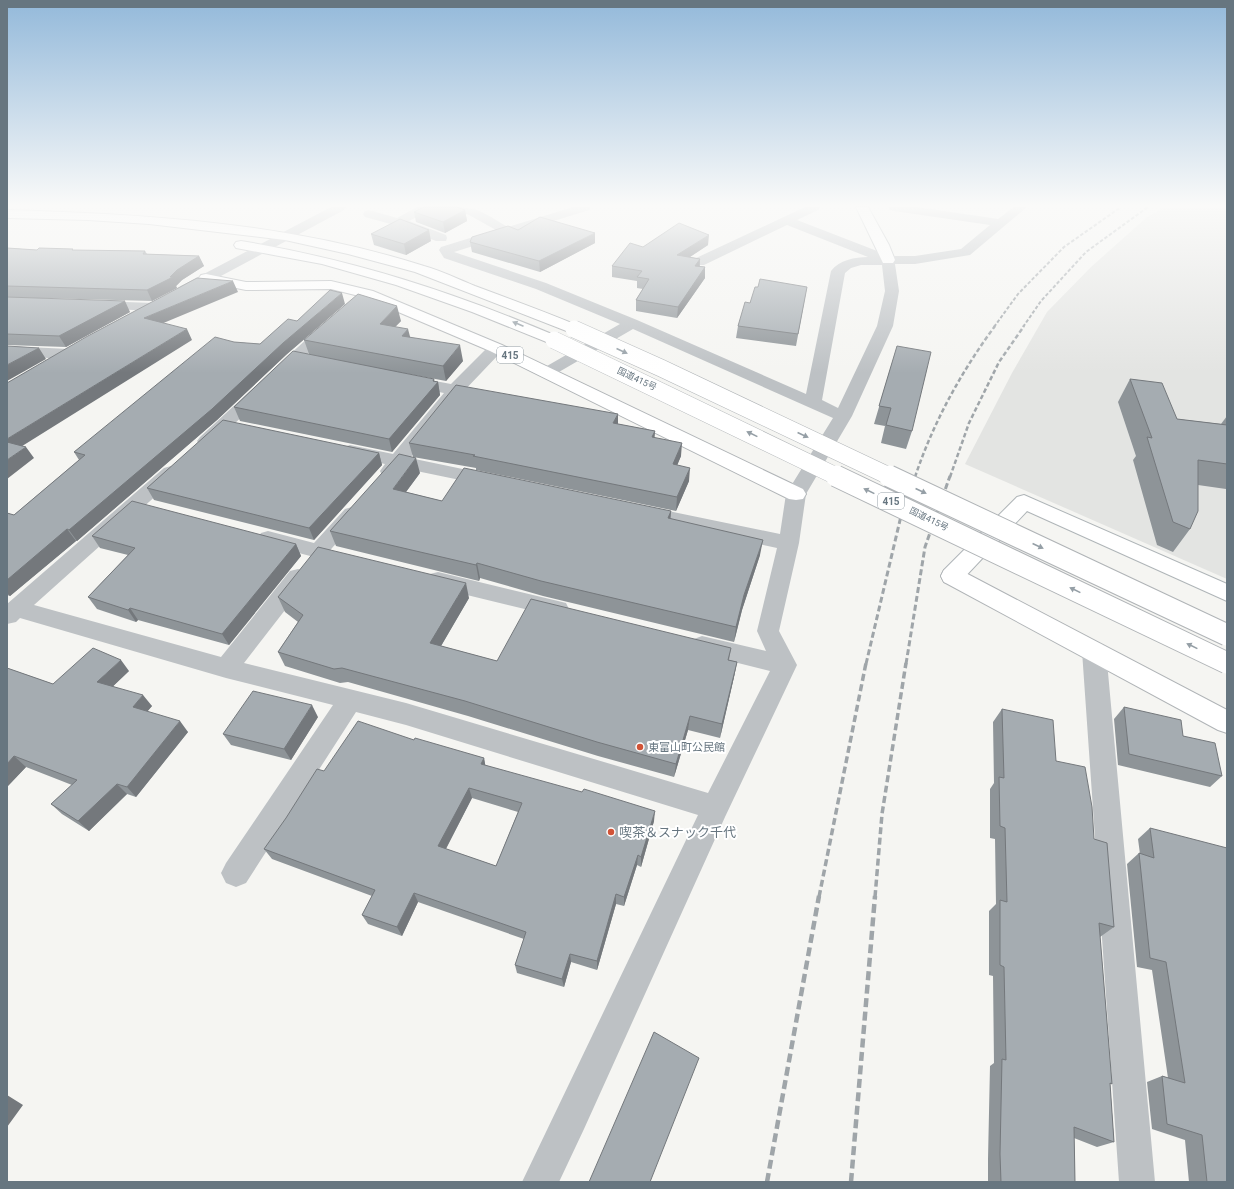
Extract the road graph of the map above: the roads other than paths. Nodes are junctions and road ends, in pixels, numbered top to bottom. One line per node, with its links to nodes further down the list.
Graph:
1 (234, 262): 7 (street)
2 (334, 262): 50 (main road, 国道415号 / 415, one-way to 2, bridge)
3 (396, 262): 47 (main road, 国道415号 / 415, one-way to 47, bridge)
4 (471, 262): 14 (street)
5 (855, 262): 24 (street)
6 (888, 262): 27 (street)
7 (206, 278): 8 (main road, 415); 11 (street)
8 (368, 294): 10 (street); 15 (main road, 415)
9 (84, 305): 11 (street)
10 (354, 305)
11 (153, 307): 13 (street)
12 (338, 318): 17 (street)
13 (126, 322)
14 (632, 322): 20 (street); 24 (street)
15 (496, 348): 20 (main road, 415); 22 (street)
16 (7, 351): 19 (street)
17 (294, 358): 18 (street); 28 (street)
18 (316, 362)
19 (44, 368)
20 (546, 373): 26 (main road, 415)
21 (393, 378): 22 (street)
22 (455, 390): 23 (street); 31 (street)
23 (478, 393)
24 (813, 403): 27 (street)
25 (585, 409): 26 (street)
26 (626, 412): 34 (main road, 415)
27 (843, 416): 34 (street)
28 (224, 425): 29 (street); 35 (street)
29 (247, 429)
30 (330, 447): 31 (street)
31 (398, 461): 32 (street); 33 (street)
32 (508, 484)
33 (377, 485)
34 (796, 494): 40 (street)
35 (135, 503): 37 (street); 45 (street)
36 (361, 503): 41 (street)
37 (158, 509)
38 (625, 509): 40 (street)
39 (250, 533): 41 (street)
40 (789, 543): 51 (street)
41 (318, 551): 42 (street); 52 (street)
42 (342, 557)
43 (420, 576): 46 (street)
44 (1227, 593): 49 (main road)
45 (12, 613): 52 (street)
46 (575, 614)
47 (1227, 635)
48 (684, 640): 51 (street)
49 (1094, 651): 54 (main road); 58 (street)
50 (1227, 663)
51 (785, 665): 55 (street)
52 (226, 668): 53 (street)
53 (350, 700): 55 (street); 56 (street)
54 (1227, 722)
55 (715, 808): 57 (street)
56 (236, 873)
57 (540, 1182)
58 (1137, 1182)

